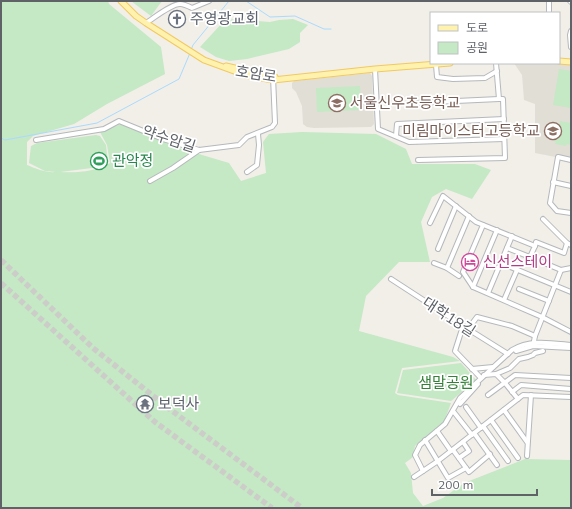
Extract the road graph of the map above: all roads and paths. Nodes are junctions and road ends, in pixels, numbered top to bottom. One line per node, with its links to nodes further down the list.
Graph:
1 (121, 1): 6 (main road, 호암로)
2 (124, 1): 6 (main road)
3 (209, 1): 6 (street)
4 (549, 1): 5 (street)
5 (548, 12)
6 (147, 23): 17 (main road); 17 (main road, 호암로)
7 (571, 31): 8 (street)
8 (571, 47)
9 (560, 60): 10 (main road)
10 (571, 61)
11 (430, 63): 17 (main road)
12 (430, 63): 15 (main road, 호암로)
13 (433, 64): 16 (street)
14 (496, 64): 16 (street)
15 (375, 69): 17 (main road, 호암로); 22 (street)
16 (497, 71): 18 (street)
17 (273, 79): 21 (street, 약수암길)
18 (499, 99): 19 (street); 20 (street)
19 (413, 103)
20 (504, 119): 22 (street); 23 (street)
21 (258, 134): 25 (street, 약수암길); 28 (street)
22 (396, 136): 23 (street)
23 (504, 139): 26 (street)
24 (36, 140): 25 (street, 약수암길)
25 (199, 150): 29 (street)
26 (418, 160)
27 (571, 160): 30 (street)
28 (247, 172)
29 (150, 181)
30 (553, 182): 31 (street); 33 (street)
31 (571, 186)
32 (456, 206): 34 (street); 36 (street); 43 (street)
33 (571, 214)
34 (469, 216): 37 (street); 47 (street)
35 (543, 219): 40 (street)
36 (430, 223)
37 (483, 225): 38 (street); 53 (street)
38 (497, 230): 39 (street); 53 (street)
39 (512, 236): 41 (street); 42 (street)
40 (569, 244): 41 (street)
41 (535, 246): 44 (street)
42 (507, 248): 44 (street); 46 (street)
43 (438, 249)
44 (530, 257): 50 (street)
45 (434, 263): 47 (street)
46 (501, 263): 49 (street); 57 (street)
47 (447, 268): 51 (street)
48 (571, 268): 50 (street)
49 (517, 270): 54 (street); 58 (street)
50 (561, 270): 54 (street)
51 (459, 276)
52 (391, 278): 61 (street, 대학18길)
53 (473, 286): 57 (street)
54 (555, 286): 56 (street); 59 (street)
55 (520, 289): 59 (street)
56 (571, 292)
57 (488, 293): 58 (street)
58 (504, 300): 60 (street)
59 (549, 302): 60 (street)
60 (542, 317): 63 (street); 64 (street)
61 (463, 326): 62 (street, 대학18길); 70 (street)
62 (468, 330): 64 (street); 68 (street, 대학18길)
63 (571, 332)
64 (535, 336): 65 (street)
65 (533, 344): 66 (street); 68 (street); 69 (street)
66 (571, 346)
67 (543, 351): 71 (street)
68 (508, 354): 69 (street)
69 (494, 367): 70 (street); 72 (street)
70 (472, 369): 73 (street)
71 (496, 374): 72 (street); 75 (street)
72 (486, 375): 73 (street); 84 (street)
73 (480, 378): 84 (street)
74 (571, 378): 75 (street)
75 (505, 382): 77 (street); 78 (street)
76 (571, 388): 77 (street)
77 (512, 392): 81 (street)
78 (488, 395)
79 (531, 395): 80 (street); 81 (street); 91 (street)
80 (571, 397)
81 (518, 399): 83 (street)
82 (466, 406): 86 (street)
83 (504, 410): 85 (street); 91 (street)
84 (454, 412): 87 (street); 88 (street)
85 (491, 420): 86 (street); 96 (street)
86 (482, 427): 88 (street); 98 (street)
87 (438, 432): 89 (street); 92 (street)
88 (473, 434): 90 (street); 93 (street)
89 (426, 441): 97 (street); 101 (street)
90 (463, 442): 92 (street); 95 (street)
91 (528, 443): 94 (street)
92 (452, 450): 95 (street); 97 (street)
93 (490, 454): 99 (street); 100 (street)
94 (527, 456)
95 (459, 458): 100 (street)
96 (518, 458)
97 (438, 461): 100 (street); 101 (street)
98 (508, 461)
99 (497, 465)
100 (466, 468)
101 (424, 471): 102 (street)
102 (414, 477)

